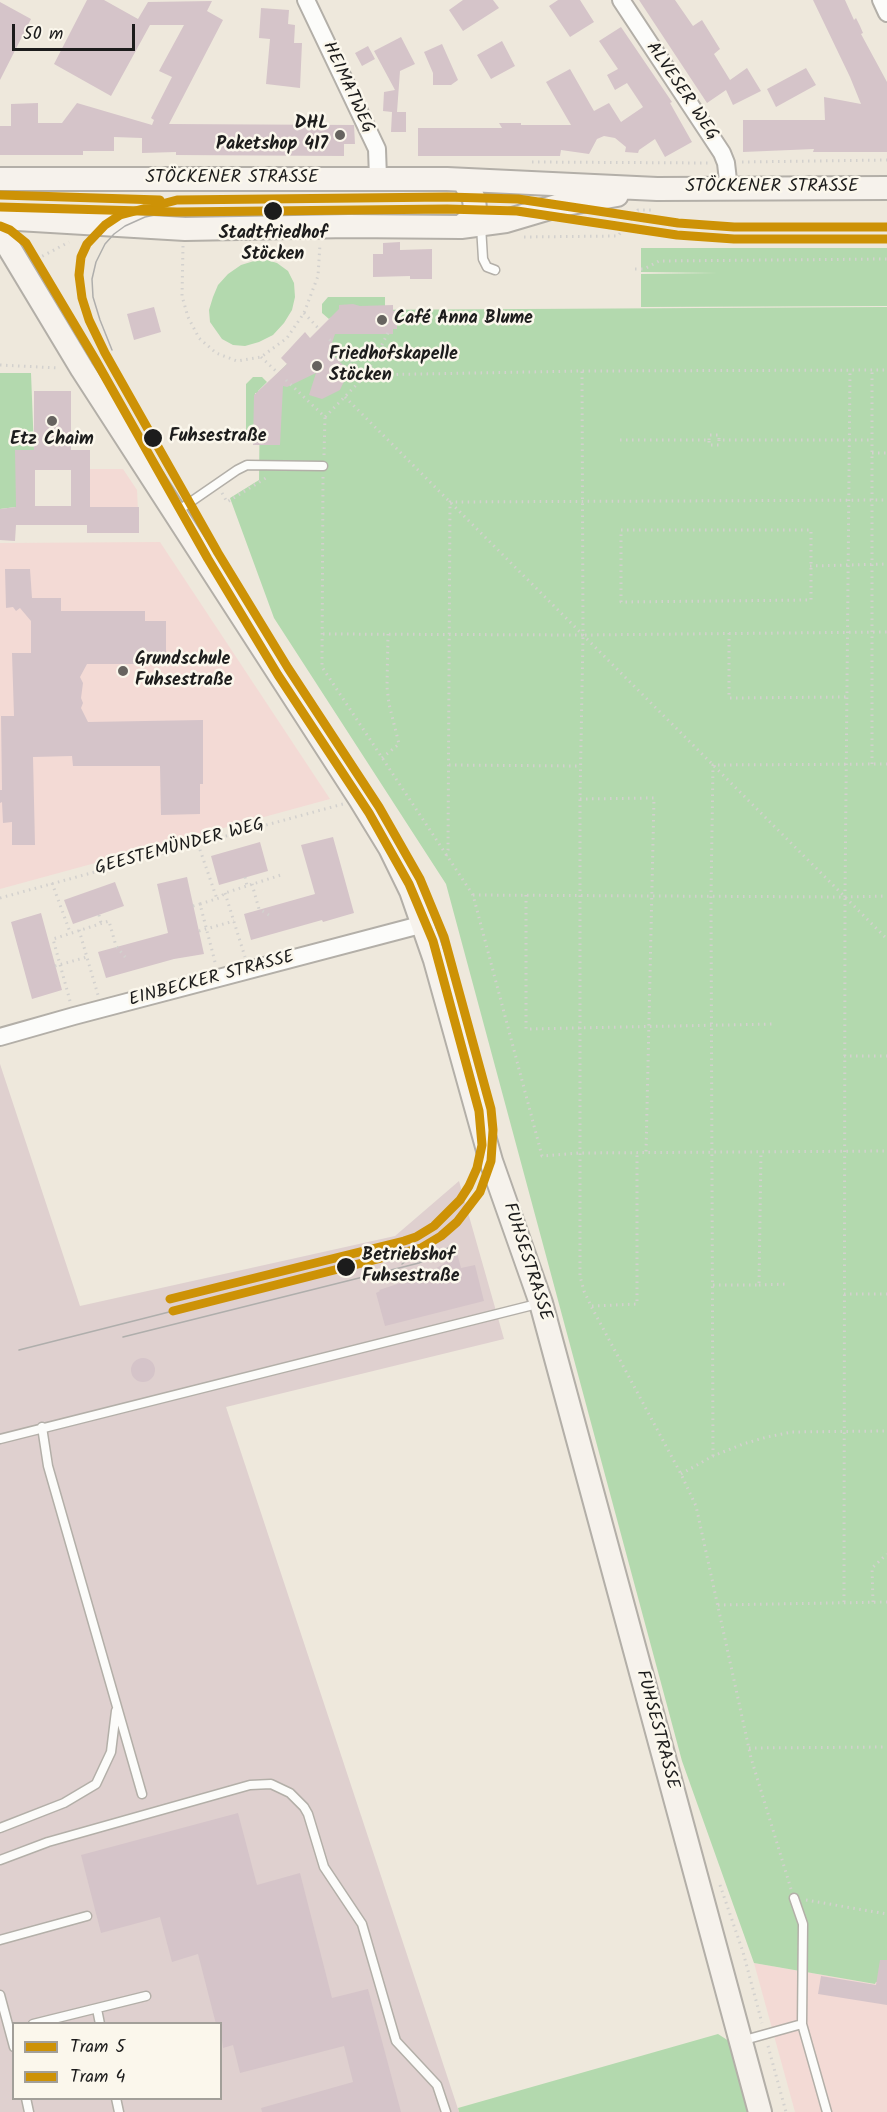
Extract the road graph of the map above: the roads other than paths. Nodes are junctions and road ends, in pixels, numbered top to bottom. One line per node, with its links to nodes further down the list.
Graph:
1 (306, 0): 5 (street, HEIMATWEG)
2 (621, 0): 10 (street, ALVESER WEG)
3 (881, 0): 4 (street)
4 (887, 13)
5 (378, 178): 6 (street, STÖCKENER STRASSE); 7 (street, STÖCKENER STRASSE)
6 (0, 179)
7 (463, 180): 9 (street, STÖCKENER STRASSE); 12 (street)
8 (887, 188): 10 (street, STÖCKENER STRASSE)
9 (657, 189): 10 (street, STÖCKENER STRASSE); 12 (street, STÖCKENER STRASSE)
10 (729, 189)
11 (0, 218): 12 (street, STÖCKENER STRASSE)
12 (471, 226): 14 (lane)
13 (0, 228): 16 (street, FUHSESTRASSE)
14 (495, 270)
15 (323, 466): 16 (lane)
16 (174, 513): 17 (street, FUHSESTRASSE)
17 (424, 924): 18 (street, EINBECKER STRASSE); 19 (street, FUHSESTRASSE)
18 (0, 1037)
19 (541, 1303): 20 (lane); 36 (street, FUHSESTRASSE)
20 (42, 1427): 21 (lane); 22 (lane)
21 (0, 1439)
22 (117, 1704): 23 (lane); 24 (lane)
23 (142, 1794)
24 (0, 1828)
25 (0, 1860): 37 (lane)
26 (794, 1898): 34 (lane)
27 (87, 1916): 28 (lane)
28 (0, 1940)
29 (0, 1995): 35 (lane)
30 (146, 1996): 31 (lane)
31 (97, 2009): 32 (lane); 33 (lane)
32 (42, 2022)
33 (100, 2022)
34 (802, 2024): 36 (lane); 39 (lane)
35 (8, 2029)
36 (741, 2041): 38 (street, FUHSESTRASSE)
37 (446, 2112)
38 (760, 2112)
39 (827, 2112)

